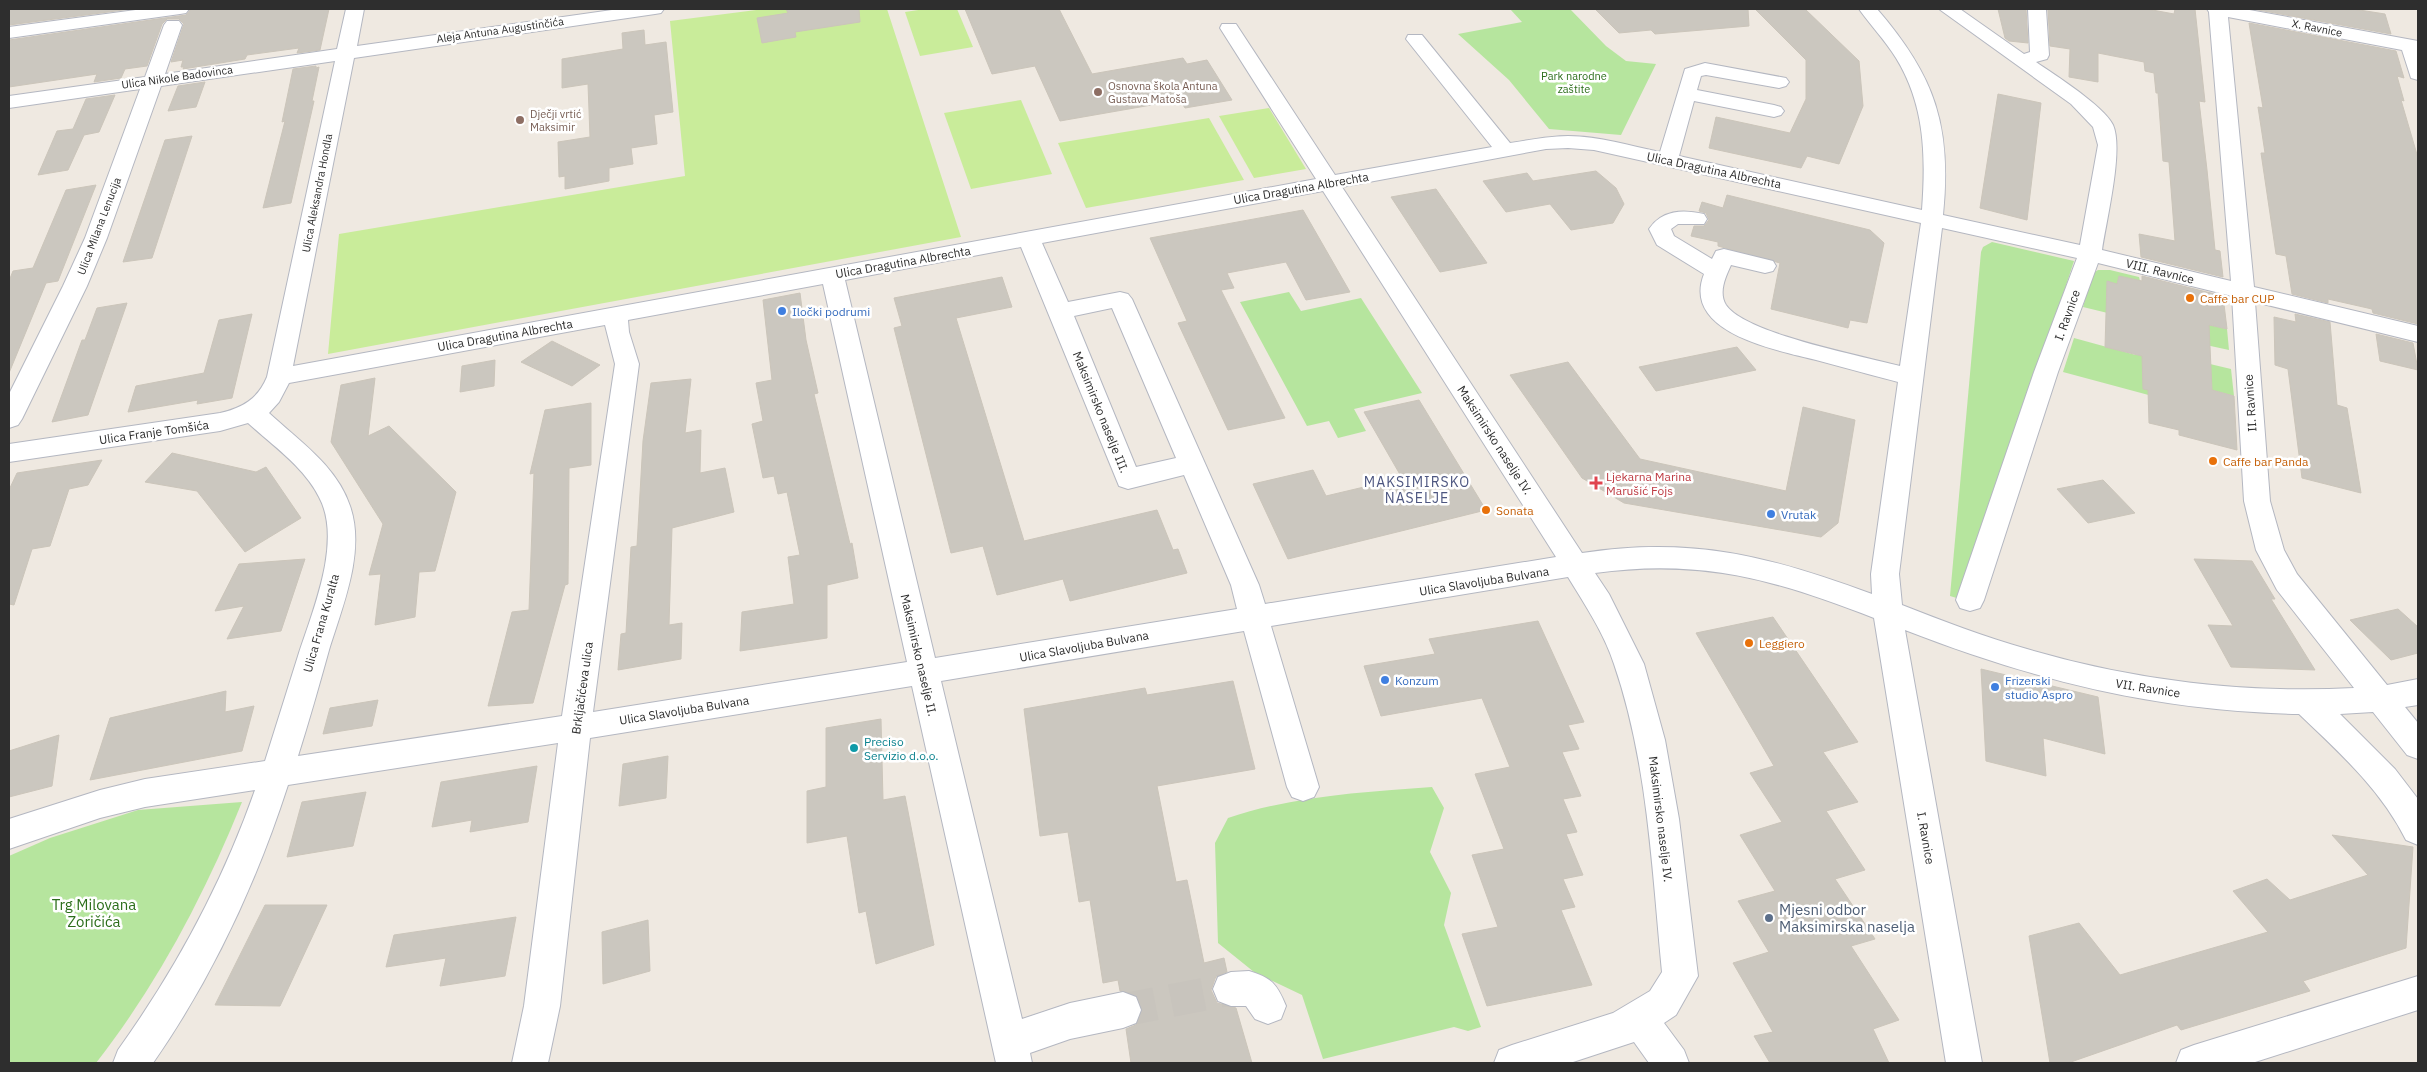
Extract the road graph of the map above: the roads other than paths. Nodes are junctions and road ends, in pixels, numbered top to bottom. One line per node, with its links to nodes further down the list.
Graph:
1 (355, 9): 11 (street, Ulica Aleksandra Hondla)
2 (655, 9): 11 (street, Aleja Antuna Augustinčića)
3 (1868, 9): 23 (street)
4 (1948, 9): 12 (street, I. Ravnice)
5 (2037, 9): 12 (street)
6 (2217, 9): 10 (street, X. Ravnice); 30 (street, II. Ravnice)
7 (176, 17): 8 (street); 14 (street, Ulica Milana Lenucija)
8 (9, 33)
9 (1415, 39): 19 (street)
10 (2414, 46): 13 (street)
11 (346, 52): 14 (street, Ulica Nikole Badovinca); 34 (street, Ulica Aleksandra Hondla)
12 (2023, 60): 26 (street, I. Ravnice)
13 (2418, 74)
14 (152, 81): 17 (street, Ulica Nikole Badovinca); 37 (street, Ulica Milana Lenucija)
15 (1780, 82): 16 (street)
16 (1687, 94): 18 (street); 21 (street)
17 (9, 102)
18 (1774, 111)
19 (1505, 150): 21 (street, Ulica Dragutina Albrechta); 22 (street, Ulica Dragutina Albrechta)
20 (1328, 152): 22 (street, Maksimirsko naselje IV.)
21 (1668, 160): 23 (street, Ulica Dragutina Albrechta)
22 (1327, 182): 25 (street, Ulica Dragutina Albrechta); 40 (street, Maksimirsko naselje IV.)
23 (1931, 218): 26 (street, VIII. Ravnice); 35 (street)
24 (1696, 219): 28 (street)
25 (1029, 239): 29 (street, Ulica Dragutina Albrechta); 31 (street, Maksimirsko naselje III.)
26 (2090, 254): 30 (street, VIII. Ravnice); 41 (street, I. Ravnice)
27 (1764, 266): 28 (street)
28 (1717, 272): 35 (street)
29 (832, 275): 32 (street, Ulica Dragutina Albrechta); 44 (street, Maksimirsko naselje II.)
30 (2243, 291): 33 (street, VIII. Ravnice); 45 (street, II. Ravnice)
31 (1060, 311): 39 (street); 39 (street, Maksimirsko naselje III.)
32 (616, 315): 34 (street, Ulica Dragutina Albrechta); 47 (street, Brkljačićeva ulica)
33 (2418, 334)
34 (279, 377): 36 (street, Ulica Franje Tomšića)
35 (1911, 377): 42 (street)
36 (252, 412): 38 (street, Ulica Franje Tomšića); 49 (street, Ulica Frana Kuralta)
37 (9, 419)
38 (9, 454)
39 (1193, 463): 43 (street)
40 (1576, 566): 42 (street, Ulica Slavoljuba Bulvana); 43 (street, Ulica Slavoljuba Bulvana); 57 (street, Maksimirsko naselje IV.)
41 (1970, 600)
42 (1888, 613): 46 (street, VII. Ravnice); 63 (street, I. Ravnice)
43 (1254, 617): 44 (street, Ulica Slavoljuba Bulvana); 50 (street)
44 (924, 672): 47 (street, Ulica Slavoljuba Bulvana); 58 (street, Maksimirsko naselje II.)
45 (2405, 699): 46 (street, VII. Ravnice); 48 (street, II. Ravnice)
46 (2307, 703): 51 (street)
47 (576, 727): 49 (street, Ulica Slavoljuba Bulvana); 60 (street, Brkljačićeva ulica)
48 (2418, 746)
49 (275, 773): 52 (street); 59 (street)
50 (1303, 787)
51 (2418, 830)
52 (9, 834)
53 (1231, 989): 55 (street)
54 (2418, 993): 64 (street)
55 (1268, 1006)
56 (1123, 1010): 58 (street)
57 (1639, 1018): 61 (street); 62 (street)
58 (1011, 1052)
59 (130, 1063)
60 (530, 1063)
61 (1512, 1063)
62 (1671, 1063)
63 (1964, 1063)
64 (2194, 1063)

